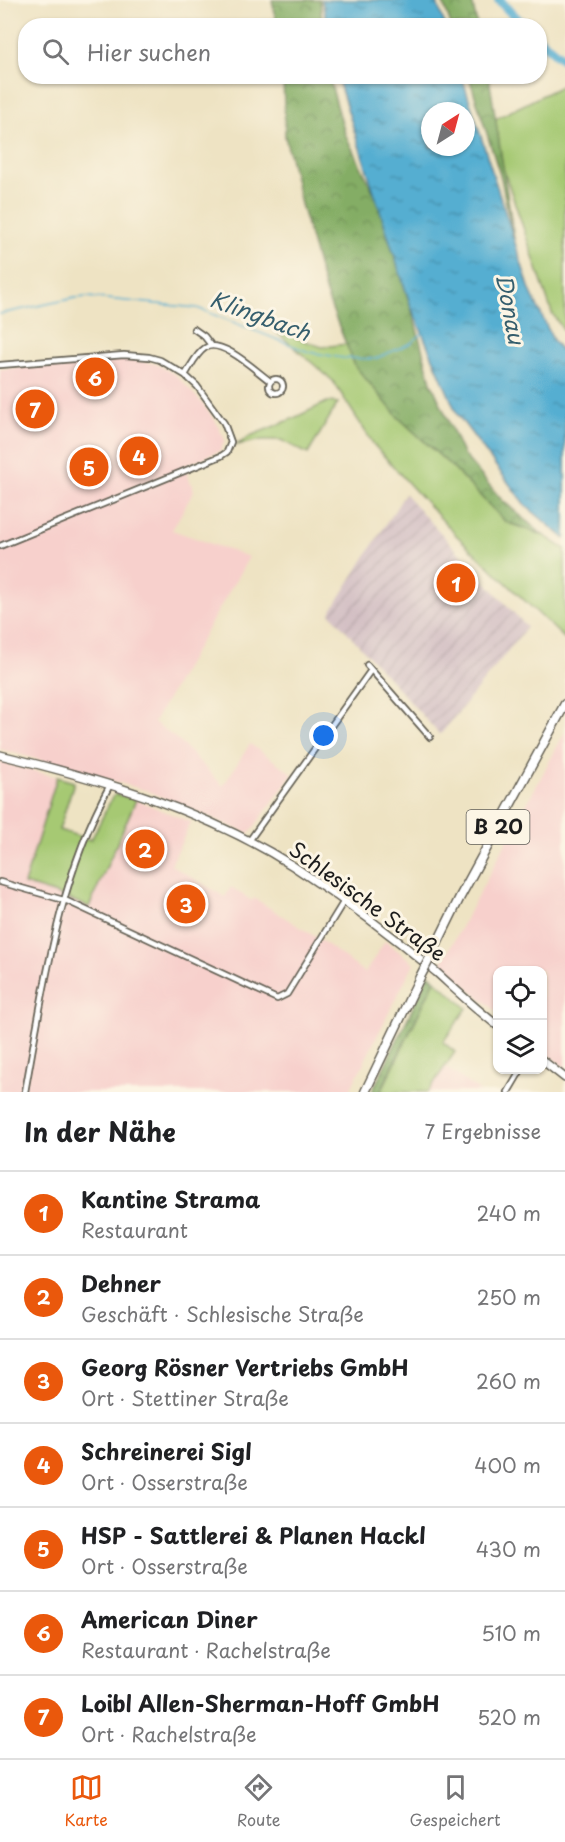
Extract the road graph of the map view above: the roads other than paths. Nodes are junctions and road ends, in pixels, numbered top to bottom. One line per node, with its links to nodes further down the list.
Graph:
1 (194, 329): 2 (street)
2 (211, 345): 4 (street); 5 (street)
3 (0, 365): 4 (street)
4 (185, 375): 6 (street)
5 (270, 381)
6 (0, 546)
7 (367, 665): 8 (street)
8 (371, 670): 10 (street); 13 (street)
9 (565, 704): 22 (highway, B 20, bridge)
10 (430, 737)
11 (0, 755): 12 (street, Schlesische Straße)
12 (110, 785): 13 (street, Schlesische Straße); 15 (street)
13 (249, 841): 16 (street, Schlesische Straße)
14 (0, 882): 15 (street)
15 (64, 900): 16 (street); 21 (street)
16 (344, 901): 17 (street, Schlesische Straße)
17 (493, 1022)
18 (547, 1063): 20 (street)
19 (519, 1074): 23 (street)
20 (565, 1078)
21 (25, 1092)
22 (365, 1092)
23 (508, 1092)

